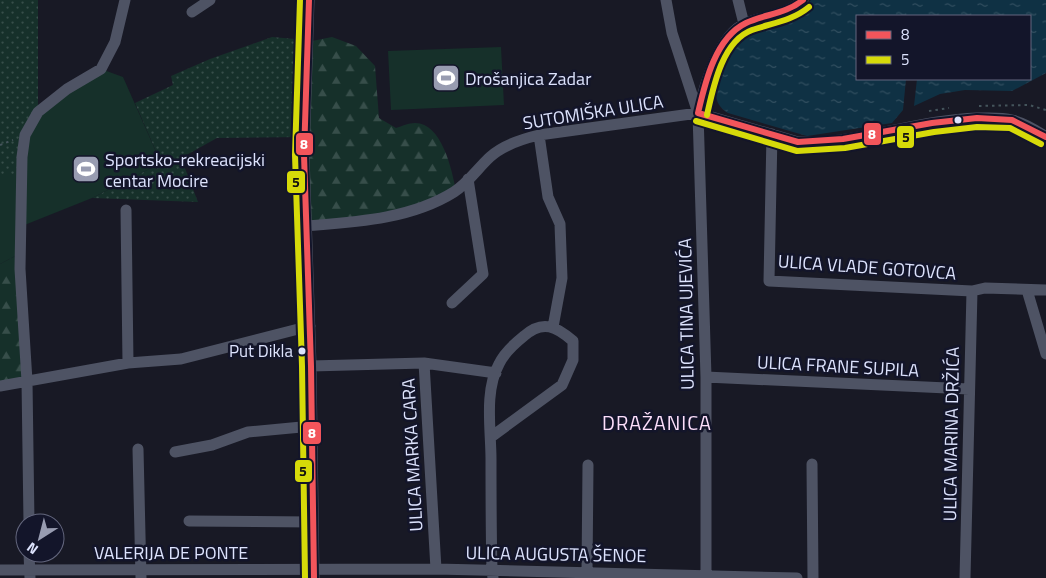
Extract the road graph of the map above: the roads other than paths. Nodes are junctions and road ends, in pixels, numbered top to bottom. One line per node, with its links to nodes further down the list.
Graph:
1 (125, 0): 28 (street)
2 (210, 0): 7 (street)
3 (308, 0): 15 (street)
4 (666, 0): 9 (street)
5 (738, 0): 8 (street)
6 (803, 0): 8 (street)
7 (192, 12)
8 (744, 24): 9 (street)
9 (698, 112): 10 (street); 11 (street, SUTOMIŠKA ULICA); 27 (street, ULICA TINA UJEVIĆA)
10 (772, 134): 12 (street); 18 (street, ULICA VLADE GOTOVCA)
11 (538, 135): 13 (street, SUTOMIŠKA ULICA); 21 (street)
12 (1046, 137)
13 (468, 179): 15 (street, SUTOMIŠKA ULICA); 19 (street)
14 (126, 210): 23 (street)
15 (306, 226): 20 (street)
16 (1027, 290): 17 (street, ULICA VLADE GOTOVCA); 18 (street, ULICA VLADE GOTOVCA); 22 (street)
17 (1046, 290)
18 (972, 291): 30 (street, ULICA MARINA DRŽIĆA)
19 (452, 303)
20 (310, 326): 23 (street); 25 (street)
21 (554, 326): 26 (street); 32 (street)
22 (1046, 354)
23 (128, 363): 28 (street)
24 (424, 363): 25 (street, ULICA MARKA CARA); 26 (street); 40 (street, ULICA MARKA CARA)
25 (311, 366): 31 (street)
26 (496, 373): 32 (street)
27 (706, 377): 30 (street, ULICA FRANE SUPILA); 47 (street, ULICA TINA UJEVIĆA)
28 (27, 381): 29 (street); 37 (street)
29 (0, 386)
30 (969, 389): 50 (street, ULICA MARINA DRŽIĆA)
31 (312, 426): 34 (street); 39 (street)
32 (491, 437): 46 (street)
33 (138, 449): 45 (street)
34 (174, 452)
35 (588, 464): 42 (street)
36 (812, 464): 49 (street)
37 (28, 513)
38 (189, 521): 39 (street)
39 (313, 522): 43 (street)
40 (436, 569): 43 (street, ULICA AUGUSTA ŠENOE); 46 (street, ULICA AUGUSTA ŠENOE)
41 (0, 570): 44 (street, VALERIJA DE PONTE)
42 (587, 572): 46 (street, ULICA AUGUSTA ŠENOE); 47 (street, ULICA AUGUSTA ŠENOE)
43 (314, 573): 45 (street, VALERIJA DE PONTE)
44 (30, 574): 45 (street, VALERIJA DE PONTE)
45 (141, 574)
46 (492, 574)
47 (706, 576): 48 (street, ULICA AUGUSTA ŠENOE)
48 (797, 578)
49 (813, 578)
50 (965, 578)

